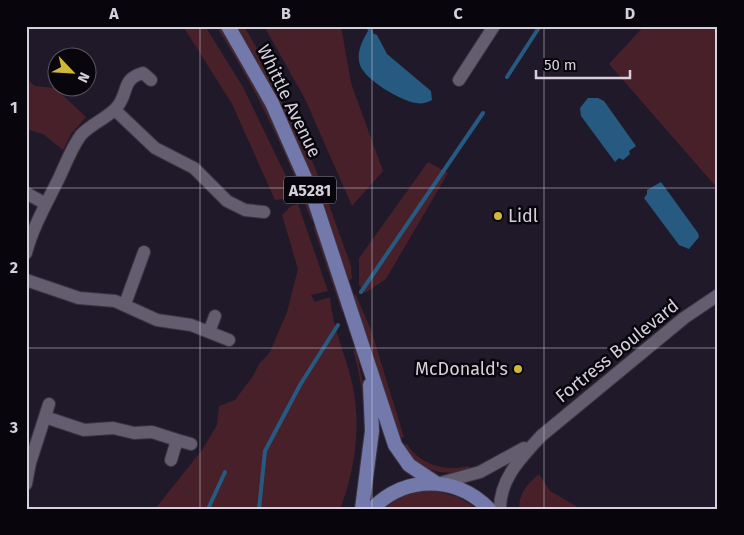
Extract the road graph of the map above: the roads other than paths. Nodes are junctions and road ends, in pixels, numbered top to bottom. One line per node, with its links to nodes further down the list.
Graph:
1 (228, 26): 17 (main road, Whittle Avenue / A5281)
2 (492, 27): 4 (street)
3 (147, 72): 5 (street)
4 (459, 80)
5 (115, 110): 7 (street); 8 (street)
6 (26, 193): 7 (street)
7 (46, 204): 10 (street)
8 (266, 211)
9 (144, 252): 13 (street)
10 (26, 253)
11 (26, 280): 13 (street)
12 (718, 294): 20 (street, Fortress Boulevard)
13 (125, 304): 15 (street)
14 (215, 316): 15 (street)
15 (209, 332): 16 (street)
16 (230, 340)
17 (368, 365): 25 (main road, Whittle Avenue / A5281); 27 (main road, Whittle Avenue / A5281)
18 (49, 404): 19 (street)
19 (45, 417): 21 (street); 24 (street)
20 (541, 436): 25 (street, Fortress Boulevard); 30 (street, Fortress Boulevard)
21 (177, 440): 22 (street); 23 (street)
22 (190, 444)
23 (171, 460)
24 (28, 462): 26 (street)
25 (438, 483): 28 (main road, A5281); 29 (main road, A5281)
26 (26, 484)
27 (362, 509)
28 (372, 509)
29 (488, 509)
30 (500, 509)

